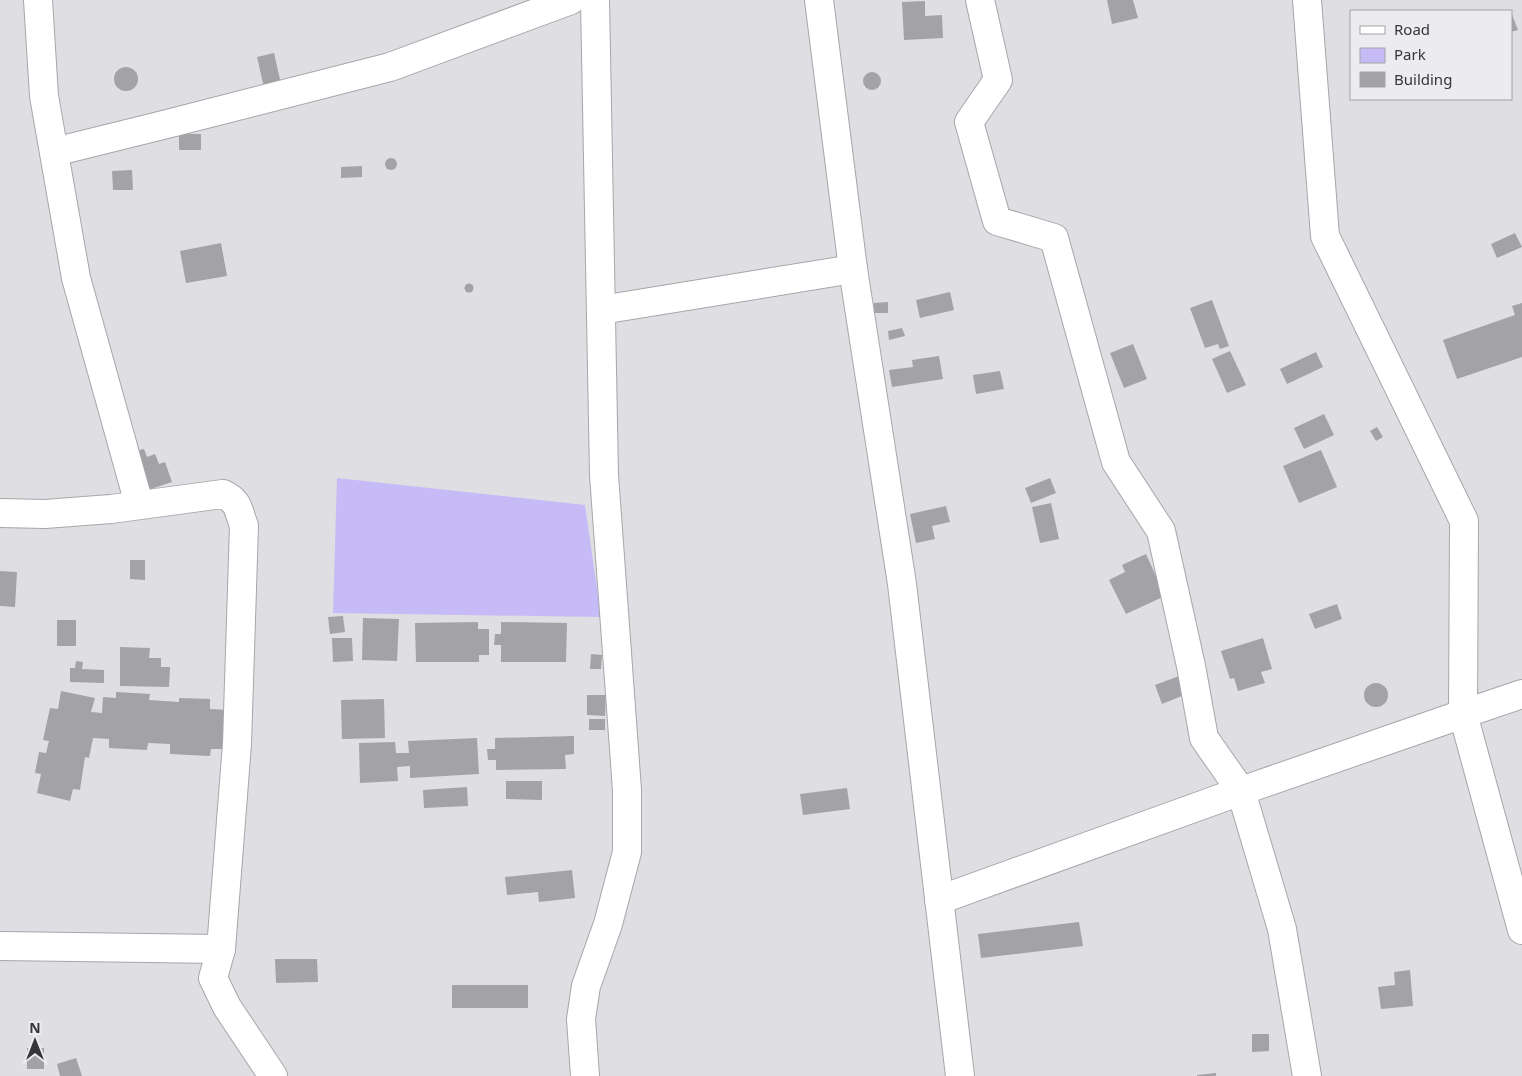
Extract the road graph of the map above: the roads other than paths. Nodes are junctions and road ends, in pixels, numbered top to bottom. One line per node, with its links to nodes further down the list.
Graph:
1 (38, 0): 7 (street)
2 (571, 0): 7 (street)
3 (595, 0): 9 (street)
4 (819, 0): 8 (street)
5 (980, 0): 14 (street)
6 (1306, 0): 13 (street)
7 (54, 152): 10 (street)
8 (853, 269): 9 (street); 15 (street)
9 (601, 310): 20 (street)
10 (139, 504): 11 (street); 18 (street)
11 (0, 513)
12 (1522, 694): 13 (street)
13 (1464, 714): 14 (street); 16 (street)
14 (1241, 791): 15 (street); 22 (street)
15 (939, 900): 21 (street)
16 (1522, 930)
17 (0, 946): 18 (street)
18 (220, 949): 19 (street)
19 (273, 1076)
20 (585, 1076)
21 (960, 1076)
22 (1307, 1076)

